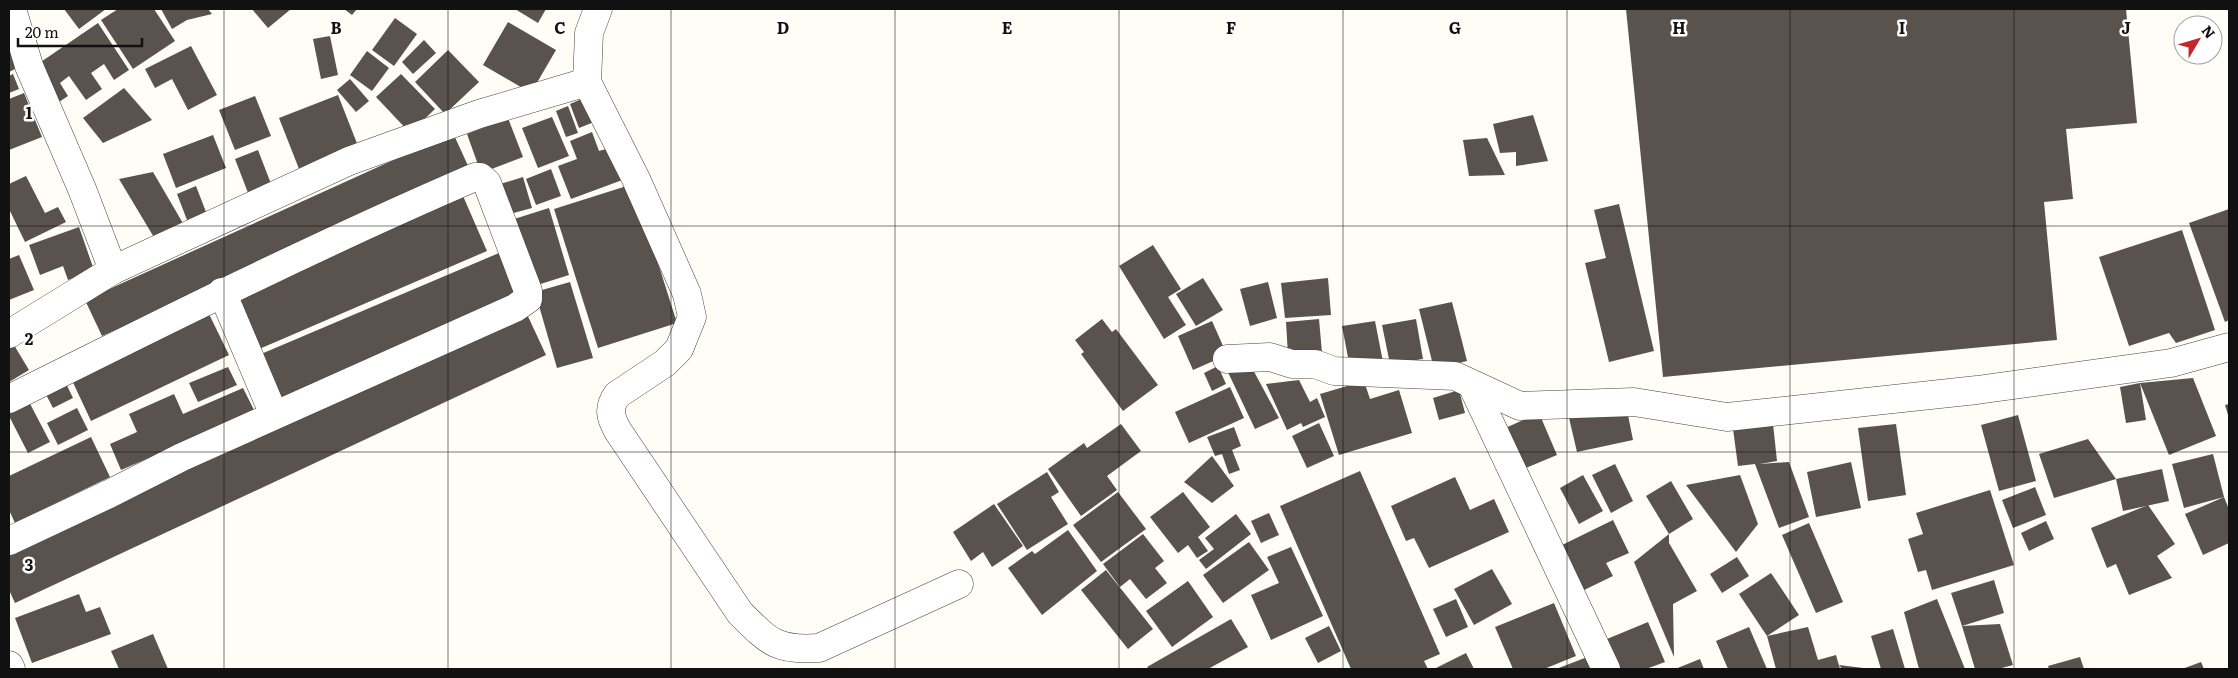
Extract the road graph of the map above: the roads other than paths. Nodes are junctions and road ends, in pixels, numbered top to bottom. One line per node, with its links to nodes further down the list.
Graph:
1 (12, 9): 4 (street)
2 (598, 9): 3 (street)
3 (587, 82): 4 (street); 13 (street)
4 (113, 270): 6 (street)
5 (222, 292): 10 (street); 11 (street); 11 (street)
6 (9, 334)
7 (2229, 347): 9 (street)
8 (1227, 359): 9 (street)
9 (1472, 385): 16 (street)
10 (9, 399)
11 (274, 415): 12 (street)
12 (9, 541)
13 (959, 584)
14 (9, 665): 15 (street)
15 (11, 669)
16 (1606, 669)

